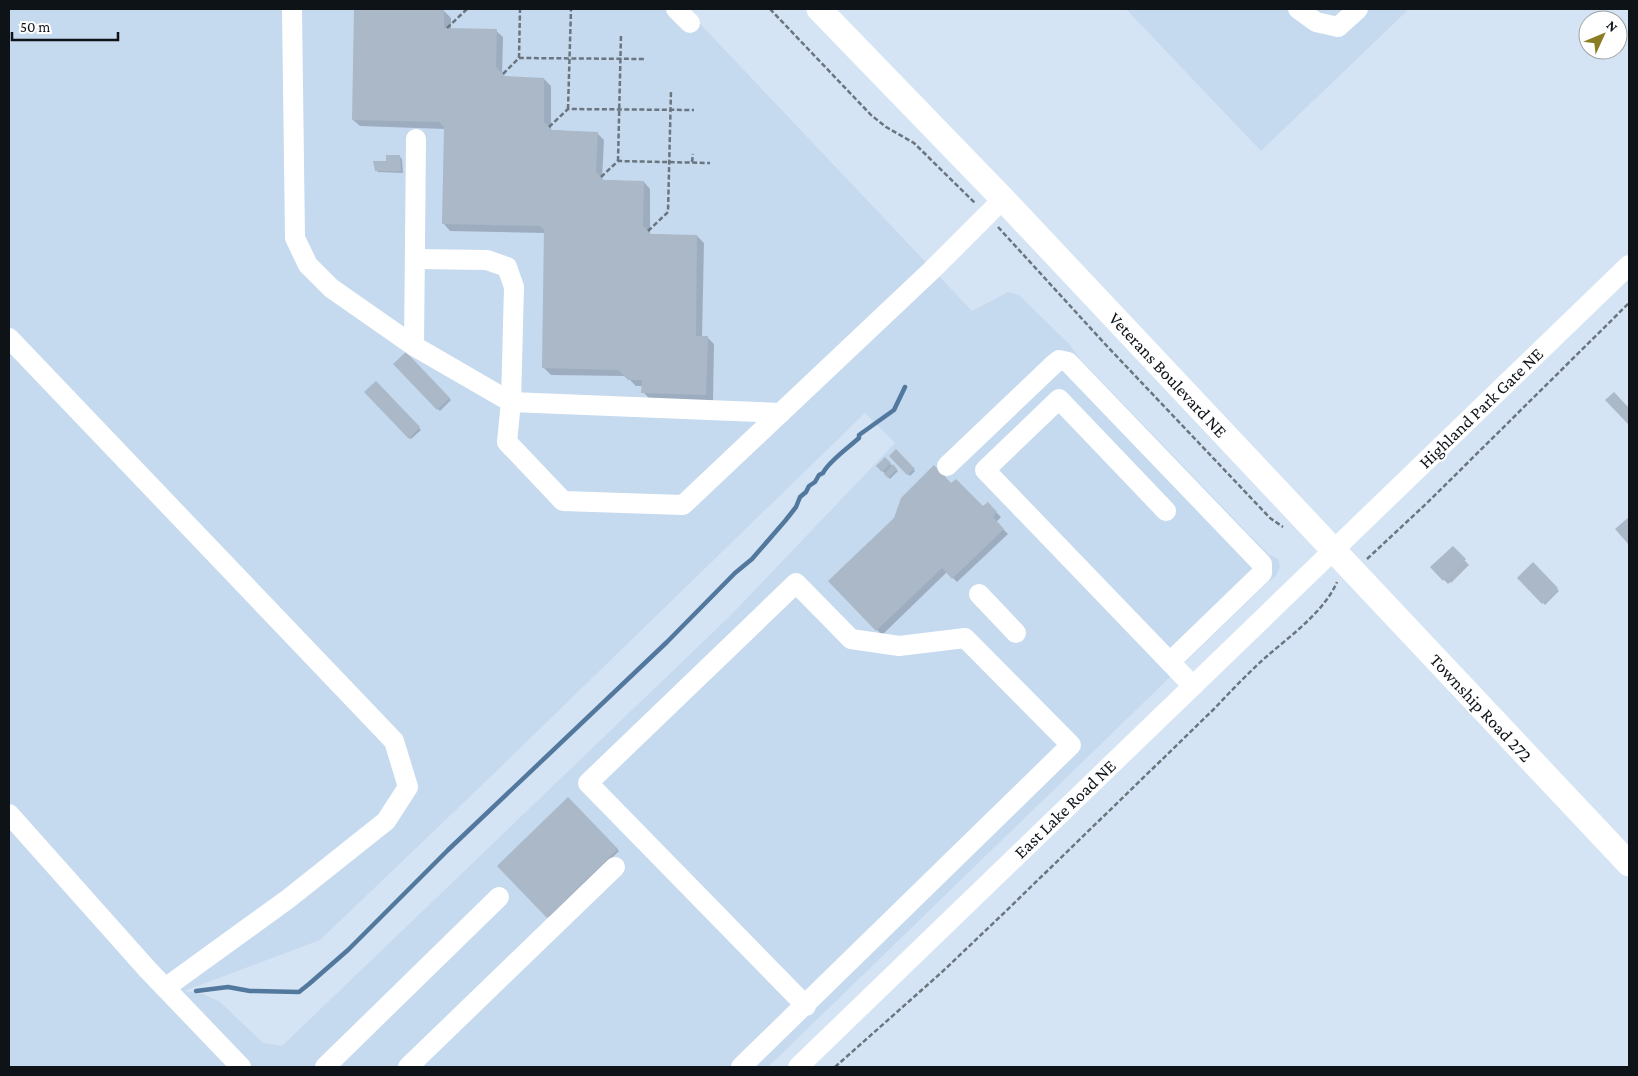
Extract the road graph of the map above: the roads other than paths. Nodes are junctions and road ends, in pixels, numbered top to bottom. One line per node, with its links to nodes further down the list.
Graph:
1 (292, 9): 11 (street)
2 (819, 9): 7 (main road, Veterans Boulevard NE)
3 (840, 9): 7 (main road, Veterans Boulevard NE)
4 (1298, 9): 5 (street)
5 (1358, 9)
6 (416, 139): 8 (street)
7 (995, 208): 13 (street); 16 (main road, Veterans Boulevard NE)
8 (415, 259): 11 (street); 12 (street)
9 (1629, 265): 16 (street, Highland Park Gate NE)
10 (9, 338): 25 (street)
11 (414, 346): 12 (street)
12 (511, 402): 13 (street); 13 (street)
13 (781, 413)
14 (947, 466): 19 (street)
15 (1166, 511): 19 (street)
16 (1333, 551): 20 (street, East Lake Road NE); 22 (main road, Township Road 272)
17 (978, 594): 18 (street)
18 (1016, 632)
19 (1170, 662): 20 (street)
20 (1193, 686): 31 (street, East Lake Road NE)
21 (9, 814): 25 (street)
22 (1629, 864)
23 (615, 867): 29 (street)
24 (498, 897): 28 (street)
25 (165, 988): 27 (street)
26 (806, 1006): 26 (street); 30 (street)
27 (241, 1067)
28 (325, 1067)
29 (408, 1067)
30 (741, 1067)
31 (798, 1067)

